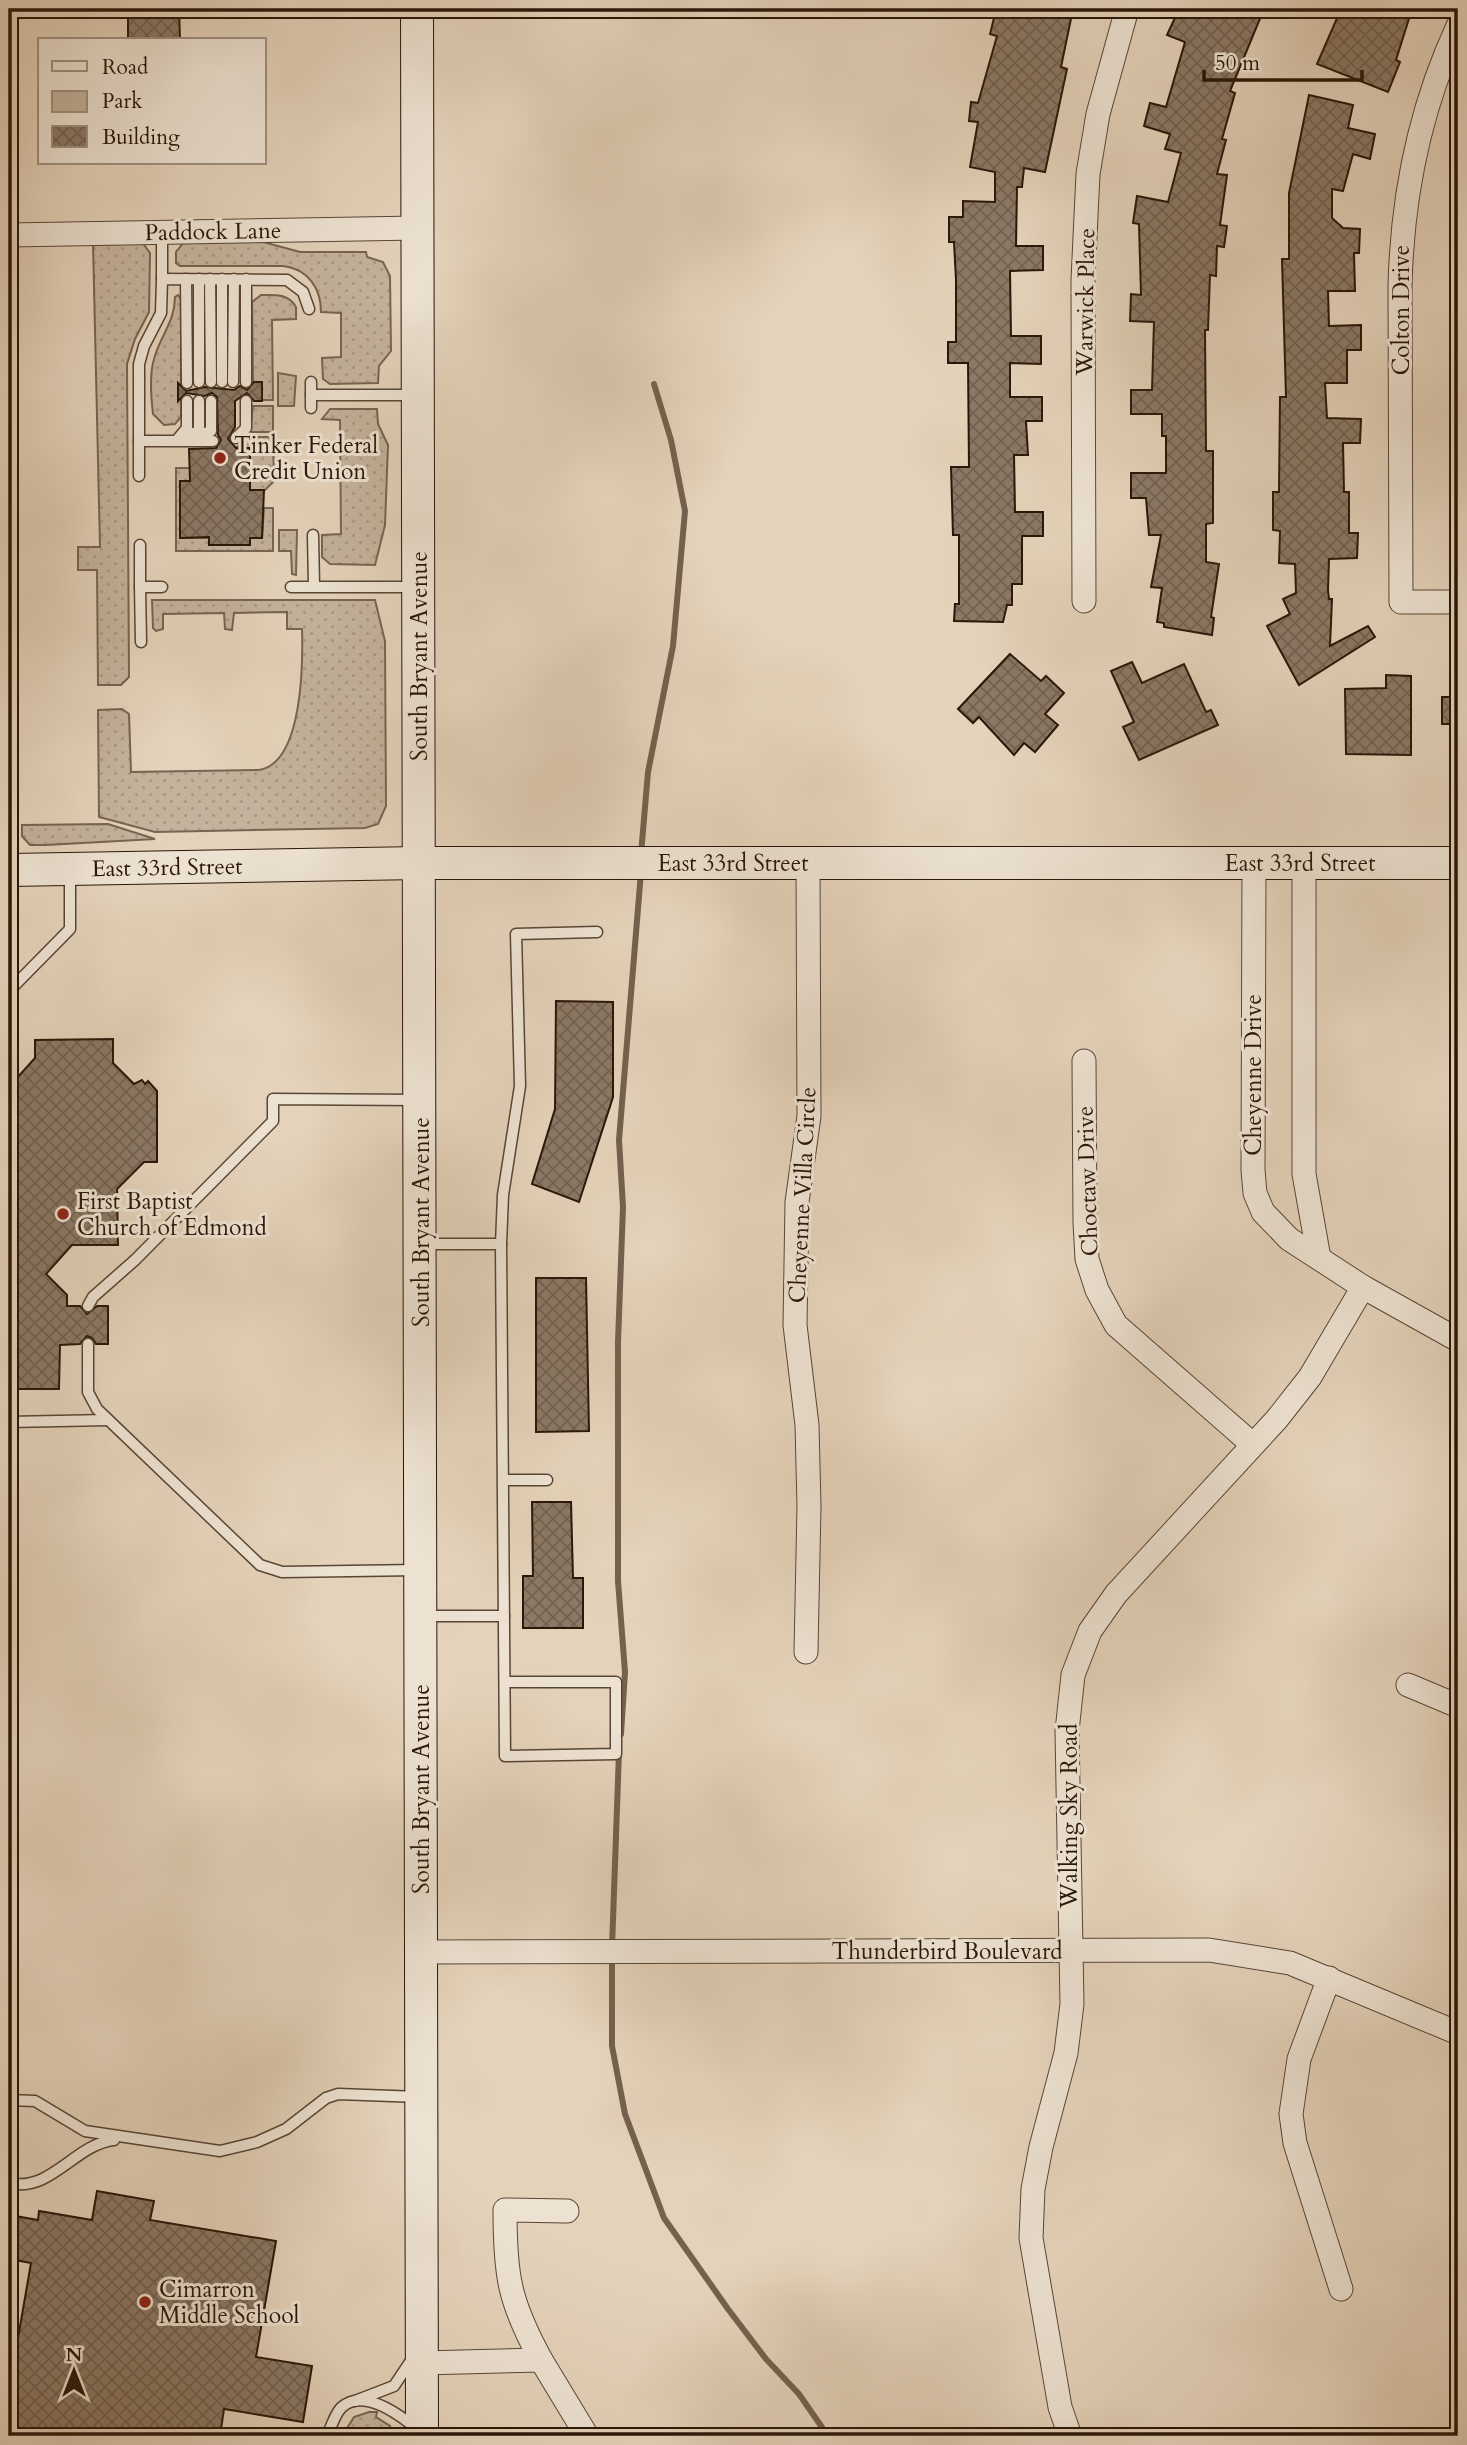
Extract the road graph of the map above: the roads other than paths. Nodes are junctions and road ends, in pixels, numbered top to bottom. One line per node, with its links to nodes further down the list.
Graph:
1 (417, 9): 4 (street, South Bryant Avenue)
2 (1128, 9): 32 (street, Warwick Place)
3 (1458, 26): 33 (street, Colton Drive)
4 (417, 228): 5 (street, Paddock Lane); 14 (street, South Bryant Avenue)
5 (162, 232): 6 (street, Paddock Lane); 7 (lane)
6 (9, 234)
7 (162, 279): 8 (lane); 22 (lane)
8 (186, 279): 9 (lane); 9 (lane)
9 (216, 279): 9 (lane); 10 (lane)
10 (246, 279): 11 (lane); 12 (lane)
11 (309, 309)
12 (246, 382)
13 (311, 382): 15 (lane)
14 (418, 395): 15 (lane); 31 (street, South Bryant Avenue)
15 (311, 396): 19 (lane)
16 (193, 401): 23 (lane)
17 (211, 401): 23 (lane)
18 (246, 401): 21 (lane)
19 (311, 408)
20 (213, 438): 23 (lane)
21 (236, 438)
22 (139, 441): 23 (lane); 24 (lane)
23 (174, 441)
24 (139, 475)
25 (313, 535): 27 (lane)
26 (139, 545): 28 (lane)
27 (314, 586): 30 (lane); 31 (lane)
28 (140, 587): 29 (lane); 34 (lane)
29 (162, 587)
30 (290, 587)
31 (418, 587): 35 (street, South Bryant Avenue)
32 (1084, 601)
33 (1458, 602)
34 (141, 642)
35 (420, 863): 36 (street, East 33rd Street); 40 (street, East 33rd Street); 45 (street, South Bryant Avenue)
36 (807, 863): 37 (street, East 33rd Street); 61 (street, Cheyenne Villa Circle)
37 (1254, 863): 38 (street, East 33rd Street); 48 (street, Cheyenne Drive)
38 (1304, 863): 39 (street, East 33rd Street); 48 (street)
39 (1458, 863)
40 (70, 869): 41 (street, East 33rd Street); 43 (lane)
41 (9, 870)
42 (597, 932): 47 (lane)
43 (9, 991)
44 (1084, 1060): 55 (street, Choctaw Drive)
45 (420, 1100): 46 (street, South Bryant Avenue); 50 (lane)
46 (421, 1244): 47 (lane); 58 (street, South Bryant Avenue)
47 (502, 1244): 56 (lane)
48 (1319, 1258): 49 (street, Cheyenne Drive)
49 (1363, 1287): 51 (street, Cheyenne Drive); 55 (street, Walking Sky Road)
50 (88, 1306)
51 (1458, 1340)
52 (88, 1344): 53 (lane)
53 (108, 1420): 54 (lane); 58 (lane)
54 (9, 1422)
55 (1252, 1444): 65 (street, Walking Sky Road)
56 (504, 1480): 57 (lane); 60 (lane)
57 (547, 1480)
58 (421, 1570): 59 (street, South Bryant Avenue)
59 (421, 1616): 60 (lane); 66 (street, South Bryant Avenue)
60 (504, 1616): 62 (lane)
61 (806, 1652)
62 (505, 1682): 62 (lane)
63 (1408, 1685): 64 (street)
64 (1458, 1706)
65 (1070, 1950): 66 (street, Thunderbird Boulevard); 67 (street, Thunderbird Boulevard); 81 (street, Walking Sky Road)
66 (421, 1952): 69 (street, South Bryant Avenue)
67 (1329, 1978): 68 (street, Thunderbird Boulevard); 74 (street)
68 (1458, 2033)
69 (422, 2097): 71 (lane); 75 (street, South Bryant Avenue)
70 (9, 2100): 71 (lane)
71 (124, 2139): 72 (lane)
72 (9, 2183)
73 (567, 2211): 76 (street)
74 (1341, 2289)
75 (422, 2354): 76 (street); 77 (lane); 78 (street, South Bryant Avenue)
76 (541, 2360): 80 (street)
77 (353, 2402): 78 (lane); 79 (lane)
78 (422, 2435)
79 (326, 2436)
80 (587, 2436)
81 (1070, 2436)

